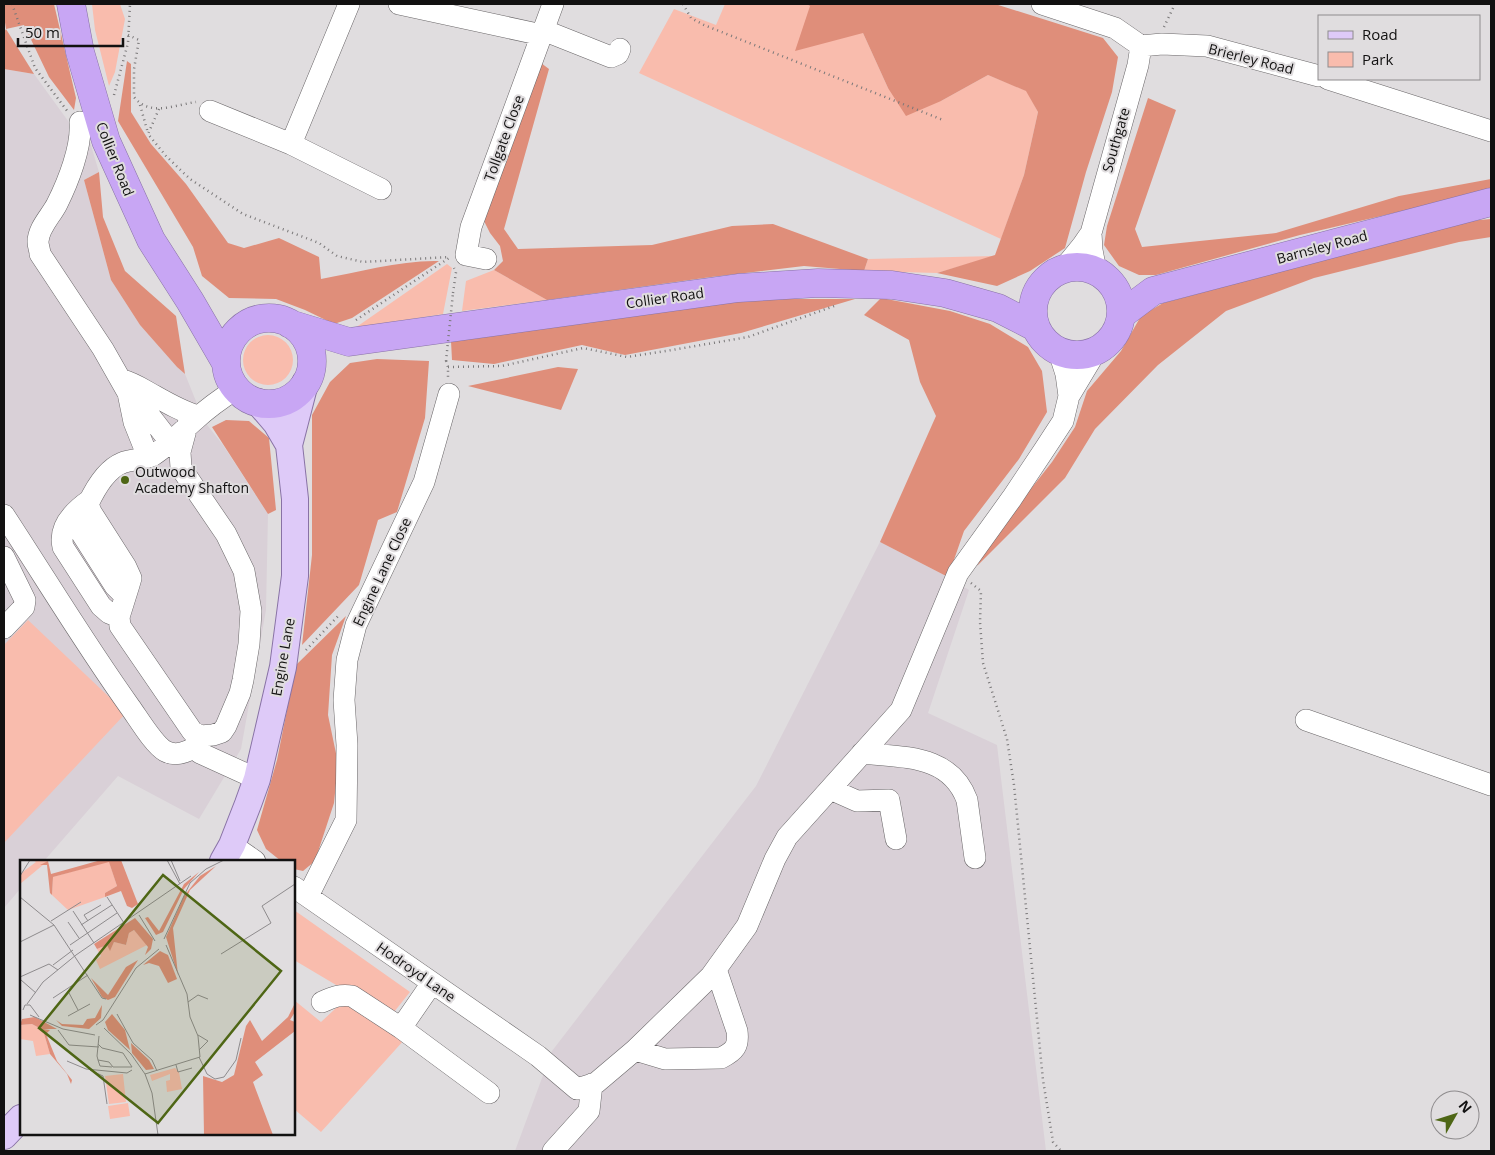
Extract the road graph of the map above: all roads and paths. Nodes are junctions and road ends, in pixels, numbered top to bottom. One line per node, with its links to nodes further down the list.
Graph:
1 (12, 4): 21 (path)
2 (71, 4): 34 (highway, Collier Road)
3 (130, 4): 11 (path)
4 (349, 4): 24 (street)
5 (399, 4): 10 (street)
6 (553, 4): 10 (street, Tollgate Close)
7 (683, 4): 20 (path)
8 (1042, 4): 12 (street)
9 (1175, 4): 12 (path)
10 (543, 32): 13 (street); 29 (street, Tollgate Close)
11 (128, 35): 16 (path); 17 (path)
12 (1148, 46): 14 (street, Brierley Road); 27 (street, Southgate)
13 (620, 49)
14 (1318, 76)
15 (1331, 80): 22 (street)
16 (114, 97)
17 (140, 106): 18 (path); 23 (path)
18 (159, 109): 19 (path); 23 (path)
19 (210, 111): 24 (street)
20 (943, 120)
21 (80, 122): 48 (street)
22 (1491, 131)
23 (148, 134): 28 (path)
24 (291, 144): 25 (street)
25 (381, 190)
26 (1491, 202): 32 (highway, Barnsley Road)
27 (1090, 233): 30 (street, Southgate); 31 (street, Southgate)
28 (451, 257): 41 (path); 44 (path, bridge)
29 (486, 259)
30 (1064, 268): 31 (highway); 33 (highway)
31 (1102, 275): 32 (highway, Barnsley Road); 37 (highway)
32 (1153, 291): 37 (highway, Barnsley Road)
33 (1035, 296): 35 (highway, Collier Road); 40 (highway)
34 (190, 301): 38 (highway); 45 (highway, Collier Road)
35 (982, 303): 40 (highway, Collier Road); 41 (highway, Collier Road)
36 (838, 305): 46 (path)
37 (1121, 316): 42 (highway)
38 (253, 321): 39 (highway); 45 (highway)
39 (290, 324): 41 (highway, Collier Road); 47 (highway)
40 (1035, 327): 43 (highway)
41 (351, 332): 47 (highway, Collier Road)
42 (1096, 351): 43 (highway); 51 (street)
43 (1059, 352): 51 (street)
44 (446, 361)
45 (226, 363): 50 (highway)
46 (448, 367)
47 (307, 379): 50 (highway); 53 (main road, Engine Lane)
48 (124, 387): 52 (street); 52 (street); 52 (street)
49 (449, 394): 72 (street, Engine Lane Close)
50 (247, 396): 52 (street); 53 (main road, Engine Lane)
51 (1070, 396): 57 (street)
52 (172, 439): 54 (street); 63 (street)
53 (289, 444): 61 (main road, Engine Lane)
54 (90, 508): 58 (street); 58 (street)
55 (4, 515): 63 (street)
56 (4, 557): 60 (street)
57 (958, 573): 64 (street); 83 (path)
58 (123, 603): 63 (street)
59 (343, 612): 61 (path)
60 (4, 628)
61 (283, 667): 65 (main road, Engine Lane)
62 (1306, 720): 66 (street)
63 (196, 741): 65 (street)
64 (862, 753): 67 (street); 70 (street)
65 (257, 779): 69 (main road, Engine Lane)
66 (1491, 785)
67 (830, 789): 68 (street); 73 (street)
68 (896, 839)
69 (228, 853): 71 (street)
70 (975, 858)
71 (252, 860)
72 (301, 891): 74 (street, Hodroyd Lane)
73 (716, 969): 77 (street); 77 (street)
74 (432, 983): 76 (street); 78 (street, Hodroyd Lane)
75 (322, 1002): 76 (street)
76 (401, 1028): 79 (street)
77 (635, 1050): 78 (street)
78 (592, 1084): 82 (street)
79 (489, 1094)
80 (20, 1119): 81 (main road)
81 (4, 1136)
82 (553, 1151)
83 (1061, 1151)

